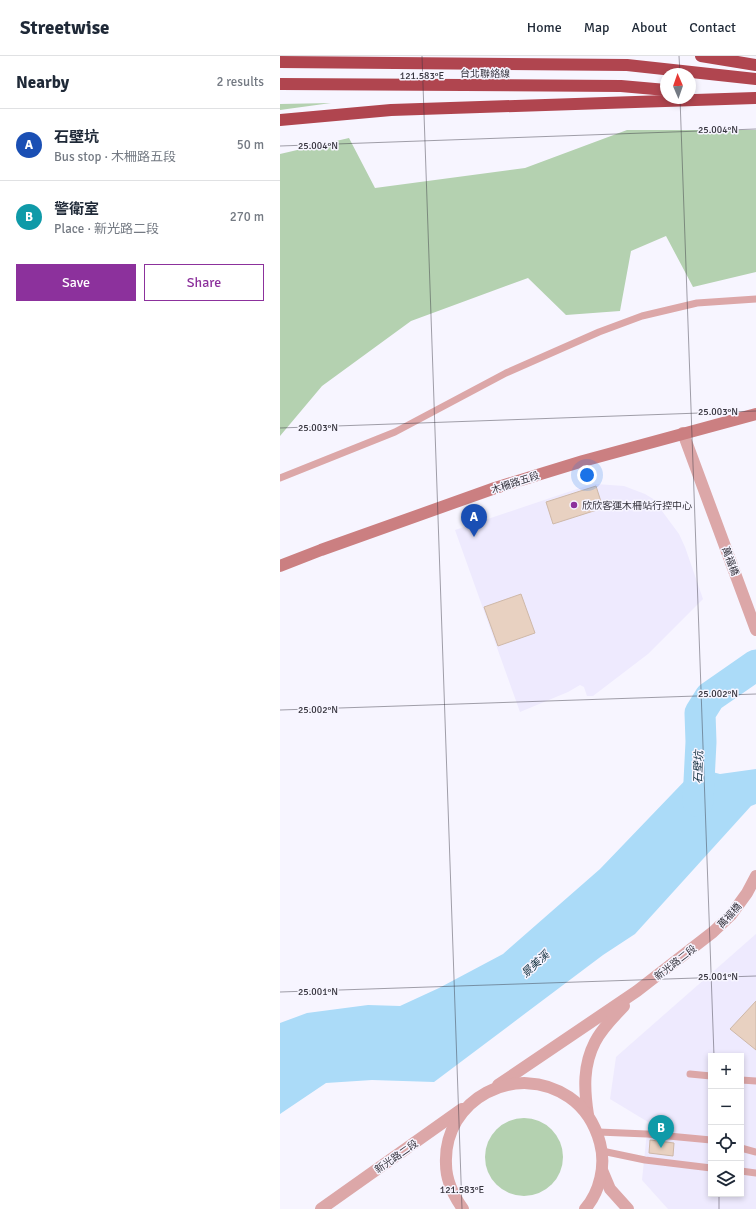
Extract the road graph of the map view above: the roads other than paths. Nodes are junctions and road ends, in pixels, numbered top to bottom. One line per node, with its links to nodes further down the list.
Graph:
1 (701, 56): 3 (highway)
2 (280, 62): 4 (highway, 台北聯絡線)
3 (756, 64)
4 (756, 79)
5 (280, 84): 6 (highway, 台北聯絡線)
6 (660, 89)
7 (696, 93): 8 (highway)
8 (755, 98): 9 (highway)
9 (280, 120)
10 (756, 299): 13 (lane)
11 (756, 414): 12 (main road, 木柵路五段)
12 (683, 433): 14 (main road, 木柵路五段); 15 (street, 萬福橋)
13 (280, 478)
14 (280, 566)
15 (756, 630)
16 (756, 876): 17 (street, 萬福橋)
17 (713, 932): 18 (street, 新光路二段)
18 (637, 991): 23 (street, 新光路二段); 25 (street, 新光路二段)
19 (690, 1074): 20 (lane)
20 (708, 1076)
21 (744, 1080): 22 (lane)
22 (756, 1081)
23 (487, 1092): 24 (street); 25 (street)
24 (472, 1102): 35 (street, 新光路二段); 36 (street)
25 (588, 1116): 26 (street)
26 (598, 1132): 27 (lane); 29 (street)
27 (708, 1140)
28 (744, 1149): 30 (lane)
29 (602, 1151): 31 (lane); 32 (street)
30 (756, 1152)
31 (708, 1168)
32 (602, 1170): 37 (street); 38 (street)
33 (744, 1171): 34 (lane)
34 (756, 1173)
35 (321, 1209)
36 (463, 1209)
37 (585, 1209)
38 (628, 1209)

